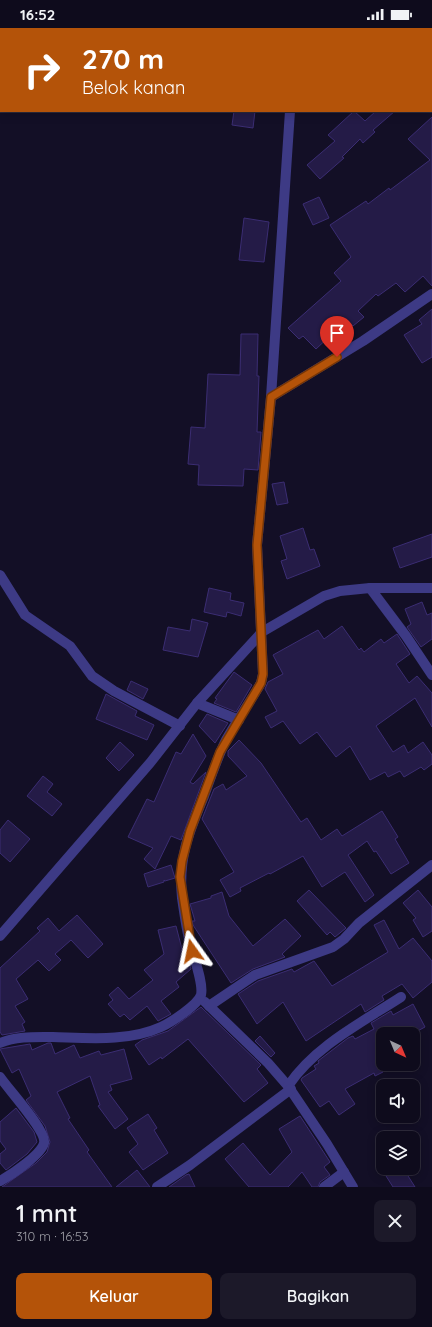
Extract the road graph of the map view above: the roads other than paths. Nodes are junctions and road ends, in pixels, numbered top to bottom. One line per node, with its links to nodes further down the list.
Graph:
1 (290, 112): 3 (street)
2 (432, 294): 3 (street)
3 (271, 397): 7 (street)
4 (0, 575): 11 (street)
5 (370, 588): 6 (street); 7 (street); 8 (street)
6 (432, 588)
7 (262, 628): 9 (street); 10 (street)
8 (432, 675)
9 (197, 703): 10 (street); 11 (street)
10 (239, 720): 14 (street)
11 (180, 726): 13 (street)
12 (432, 865): 16 (street)
13 (0, 936)
14 (200, 997): 16 (street); 17 (street)
15 (401, 997): 19 (street)
16 (209, 1006): 19 (street)
17 (0, 1043)
18 (0, 1077): 21 (street)
19 (289, 1087): 20 (street); 22 (street)
20 (344, 1172): 23 (street); 24 (street)
21 (0, 1181)
22 (157, 1187)
23 (324, 1187)
24 (353, 1187)

